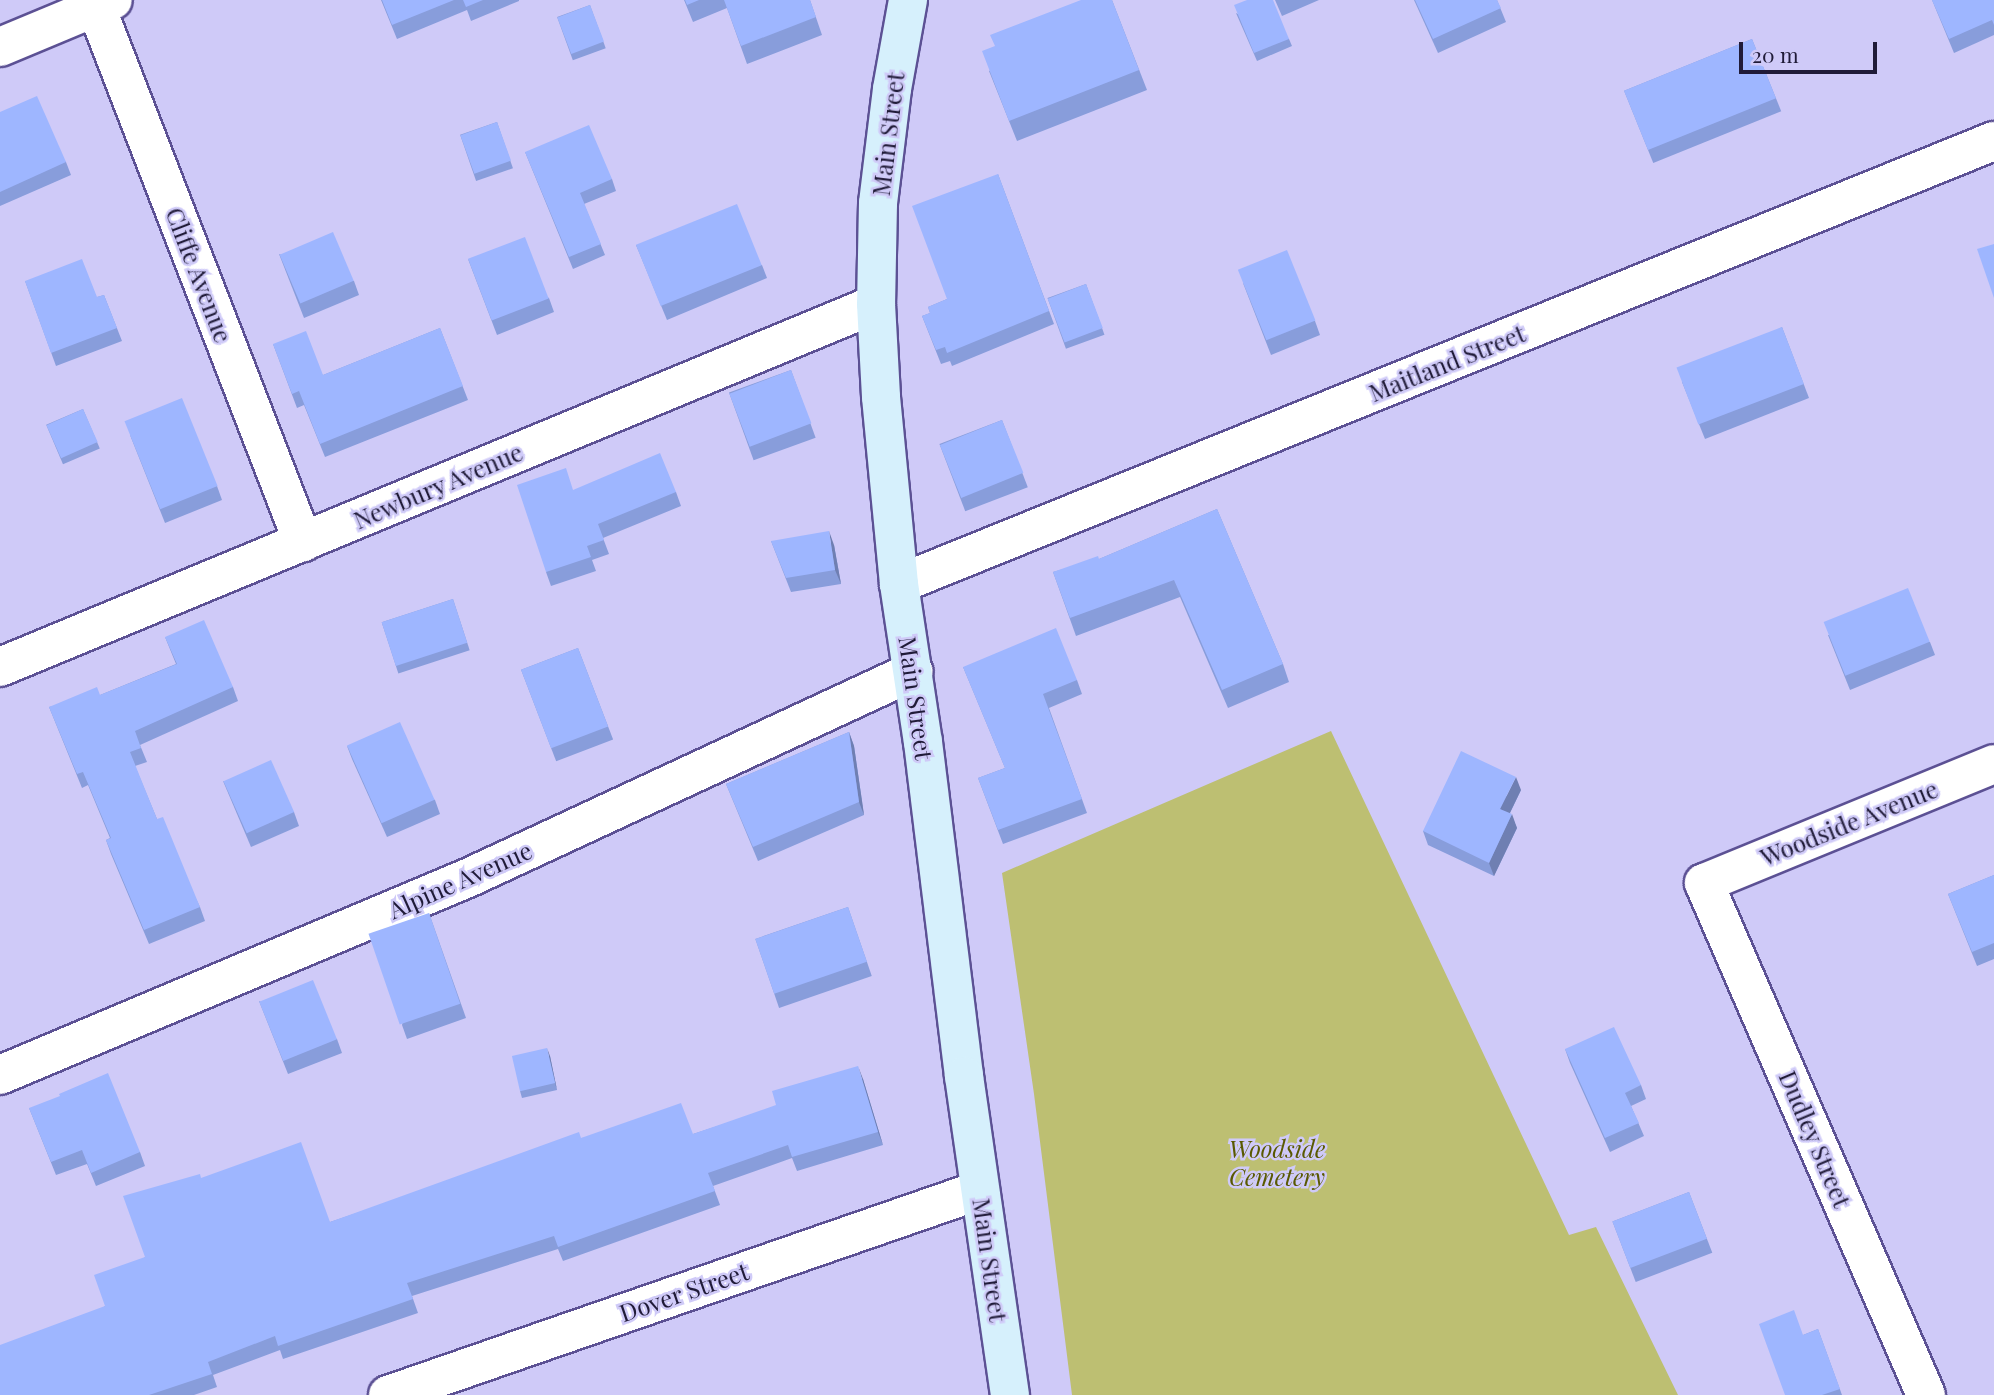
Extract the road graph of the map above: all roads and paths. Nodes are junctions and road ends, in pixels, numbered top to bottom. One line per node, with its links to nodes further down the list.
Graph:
1 (908, 0): 5 (main road, Main Street)
2 (104, 4): 3 (street); 6 (street, Cliffe Avenue)
3 (0, 47)
4 (1994, 141): 7 (street, Maitland Street)
5 (876, 304): 6 (street, Newbury Avenue); 7 (main road, Main Street)
6 (303, 542): 8 (street, Newbury Avenue)
7 (899, 584): 9 (main road, Main Street)
8 (0, 667)
9 (914, 671): 12 (street, Alpine Avenue); 13 (main road, Main Street)
10 (1994, 764): 11 (street, Woodside Avenue)
11 (1704, 883): 16 (street, Dudley Street)
12 (0, 1074)
13 (980, 1190): 14 (street, Dover Street); 15 (main road, Main Street)
14 (388, 1395)
15 (1010, 1395)
16 (1926, 1395)

